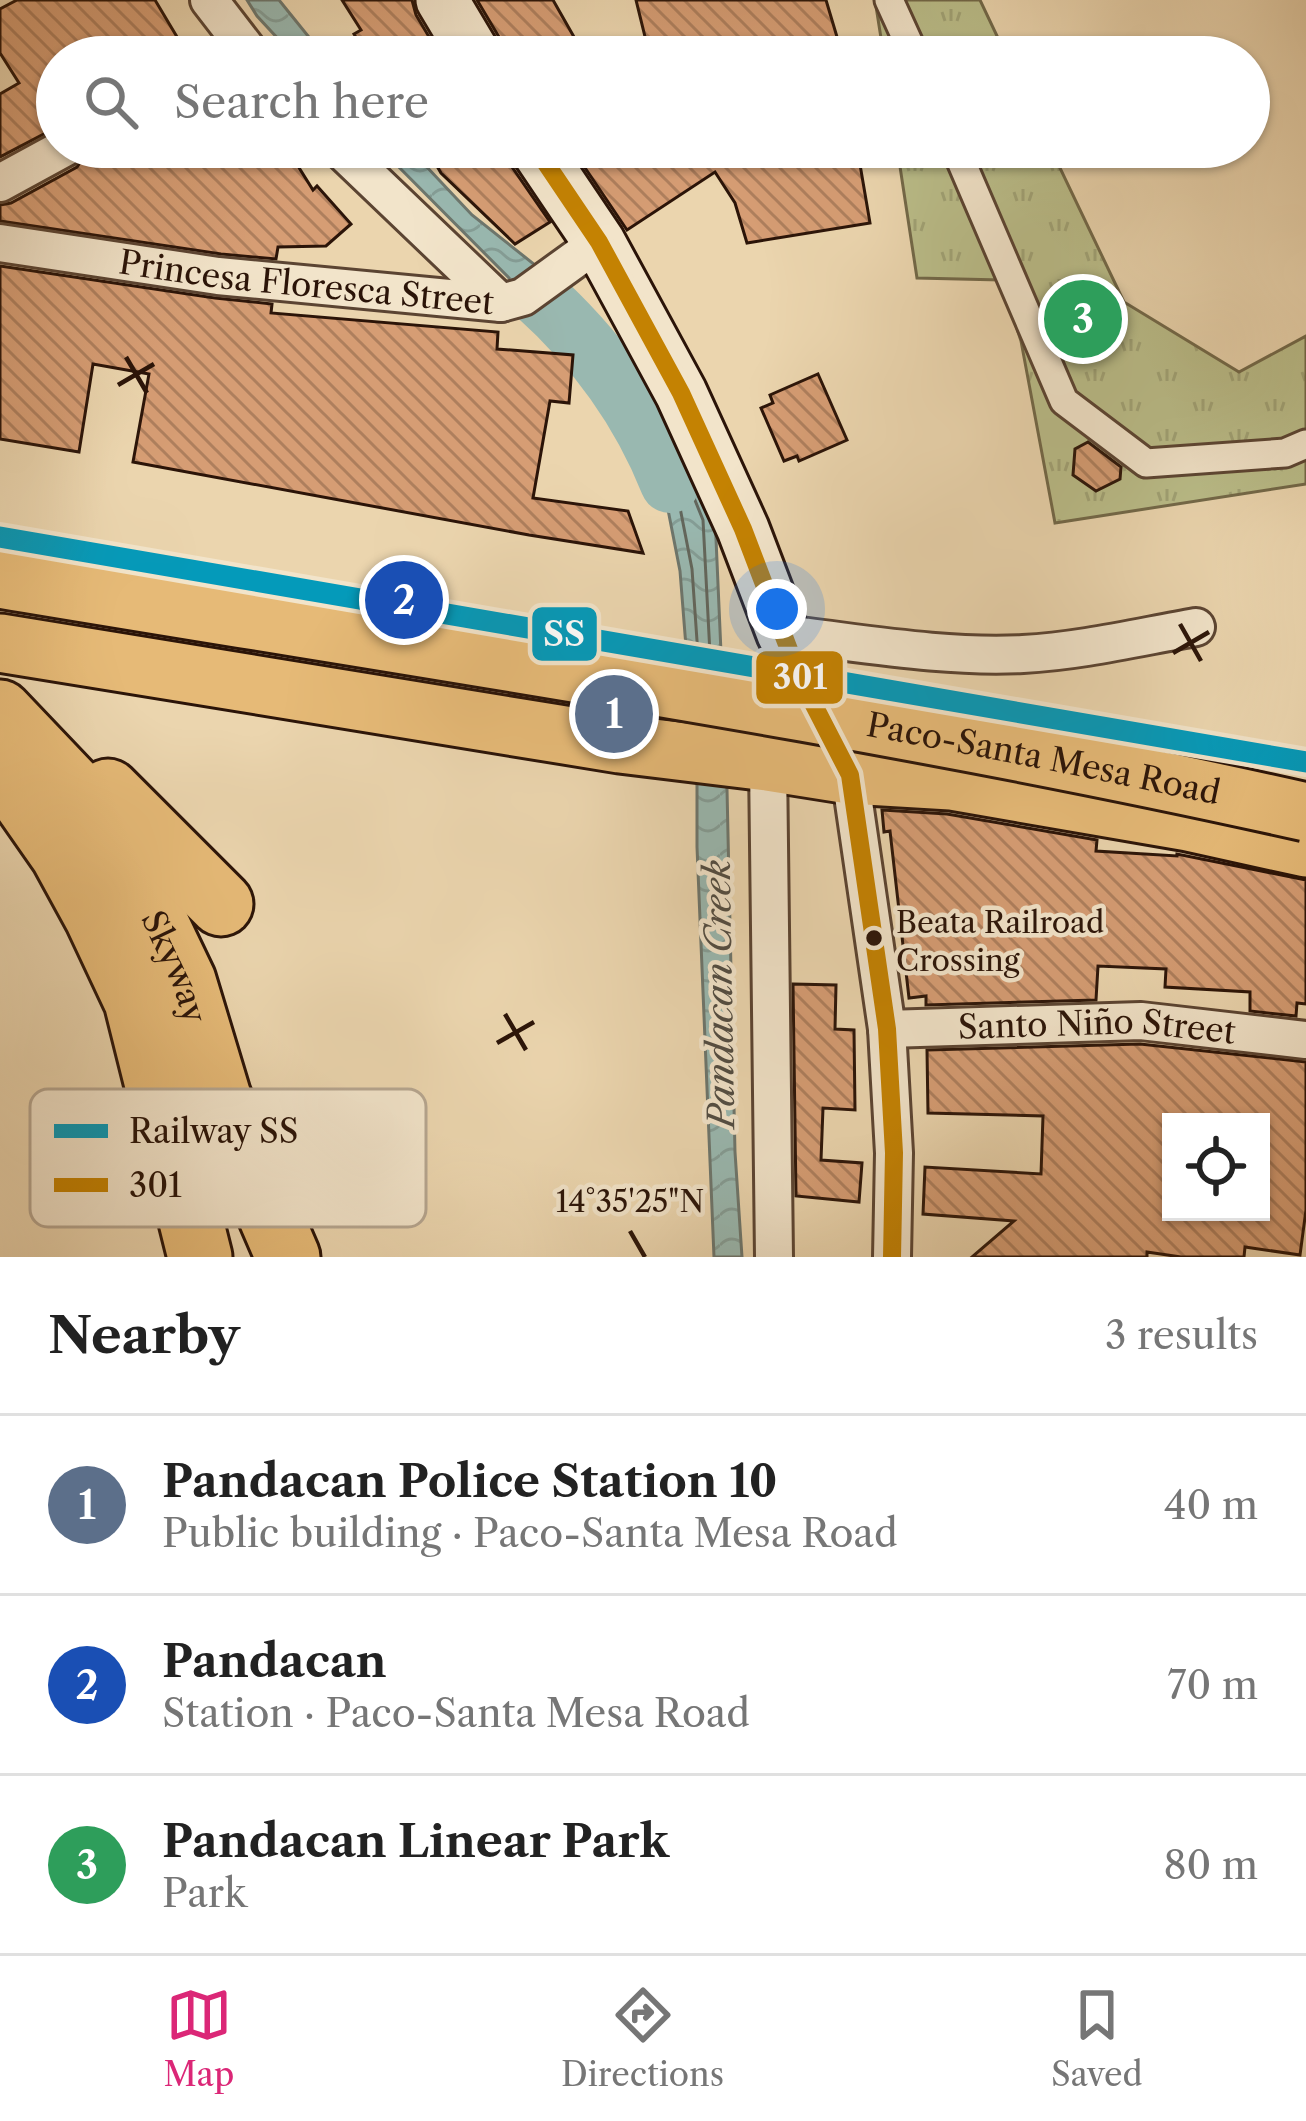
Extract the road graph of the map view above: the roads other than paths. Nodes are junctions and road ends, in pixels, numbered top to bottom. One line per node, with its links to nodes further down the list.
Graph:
1 (208, 0): 4 (street)
2 (442, 0): 5 (main road)
3 (889, 0): 6 (street)
4 (232, 36)
5 (463, 36)
6 (905, 36)
7 (36, 163): 11 (street)
8 (362, 168): 14 (street)
9 (544, 168): 13 (main road)
10 (964, 168): 15 (street)
11 (0, 182)
12 (0, 243): 14 (street, Princesa Floresca Street)
13 (580, 256): 14 (street, Princesa Floresca Street); 18 (main road)
14 (512, 300)
15 (1306, 444)
16 (0, 579): 25 (main road, Paco-Santa Mesa Road, bridge)
17 (1196, 627): 18 (street)
18 (783, 634): 24 (street)
19 (0, 643): 22 (main road, Paco-Santa Mesa Road)
20 (0, 711): 21 (highway); 30 (highway, Skyway)
21 (0, 739)
22 (768, 762): 24 (main road, Paco-Santa Mesa Road); 35 (street)
23 (0, 772): 29 (highway, Skyway)
24 (850, 775): 26 (main road, Paco-Santa Mesa Road); 27 (street)
25 (1306, 812)
26 (1306, 848)
27 (887, 1029): 28 (street, Santo Niño Street); 36 (street)
28 (1306, 1040)
29 (158, 1089)
30 (217, 1089)
31 (192, 1227): 33 (highway, Skyway)
32 (275, 1227): 34 (highway, Skyway)
33 (200, 1257)
34 (288, 1257)
35 (774, 1257)
36 (892, 1257)

